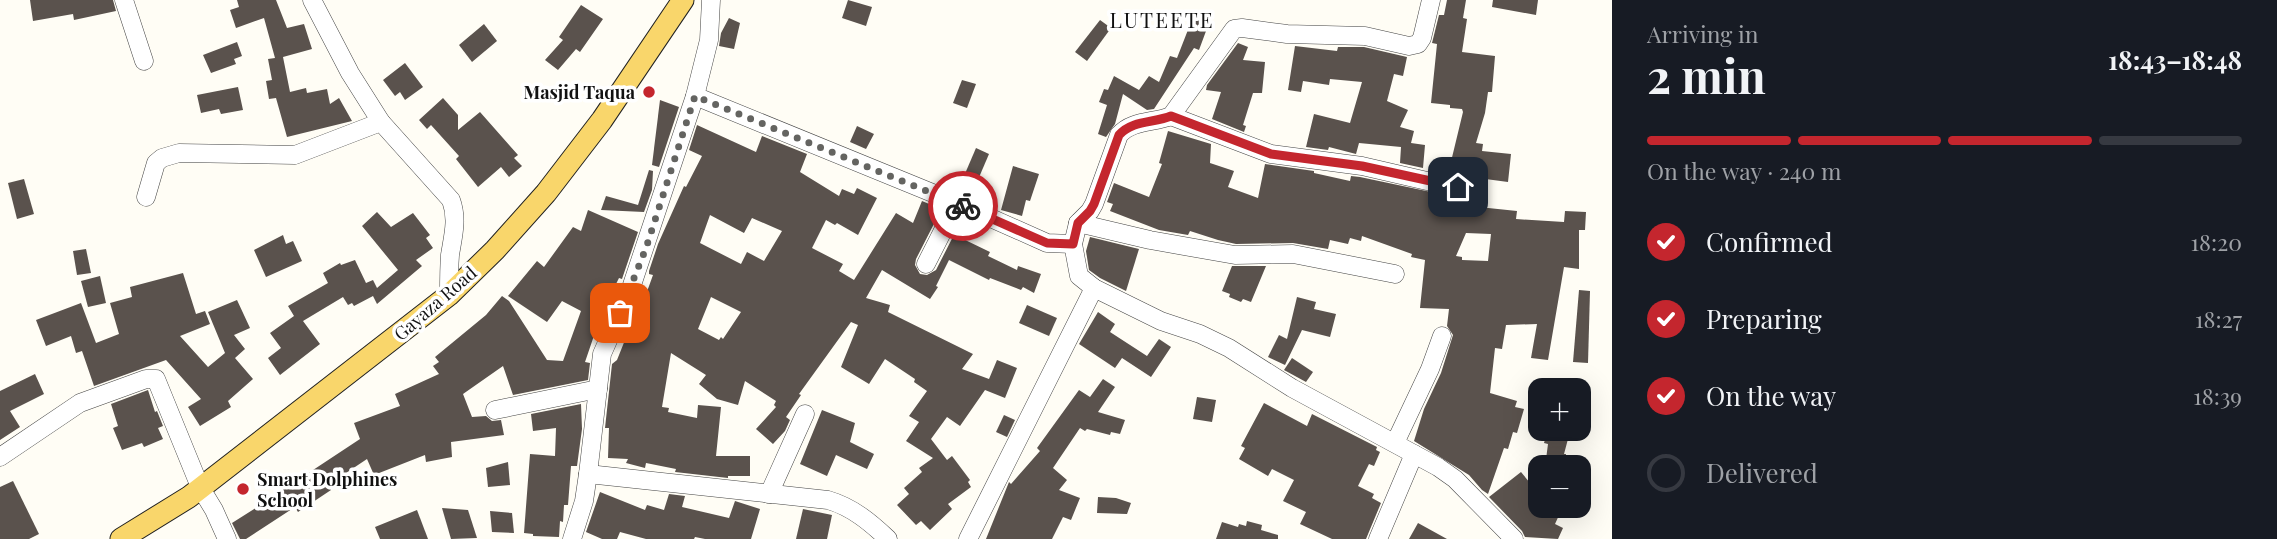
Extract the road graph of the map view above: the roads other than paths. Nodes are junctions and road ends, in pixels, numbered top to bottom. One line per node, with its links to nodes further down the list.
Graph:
1 (124, 0): 6 (street)
2 (312, 0): 9 (street)
3 (682, 0): 18 (main road, Gayaza Road)
4 (711, 0): 7 (street)
5 (1431, 0): 8 (street)
6 (144, 61)
7 (695, 96): 12 (street); 20 (street)
8 (1171, 116): 10 (street); 13 (street)
9 (381, 122): 11 (street); 18 (street)
10 (1476, 190)
11 (146, 197)
12 (957, 203): 14 (street); 15 (street)
13 (1078, 223): 14 (street); 16 (street)
14 (1073, 244): 17 (street)
15 (926, 264)
16 (1395, 274)
17 (1094, 288): 23 (street); 33 (street)
18 (449, 295): 27 (main road, Gayaza Road)
19 (1442, 336): 23 (street)
20 (598, 389): 21 (street); 26 (street)
21 (495, 410)
22 (805, 414): 28 (street)
23 (1395, 443): 24 (street)
24 (1414, 454): 34 (street); 35 (street)
25 (0, 457): 27 (street)
26 (588, 474): 28 (street); 31 (street)
27 (200, 487): 29 (main road, Gayaza Road); 30 (street)
28 (769, 494): 32 (street)
29 (121, 539)
30 (227, 539)
31 (572, 539)
32 (888, 539)
33 (968, 539)
34 (1378, 539)
35 (1514, 539)

